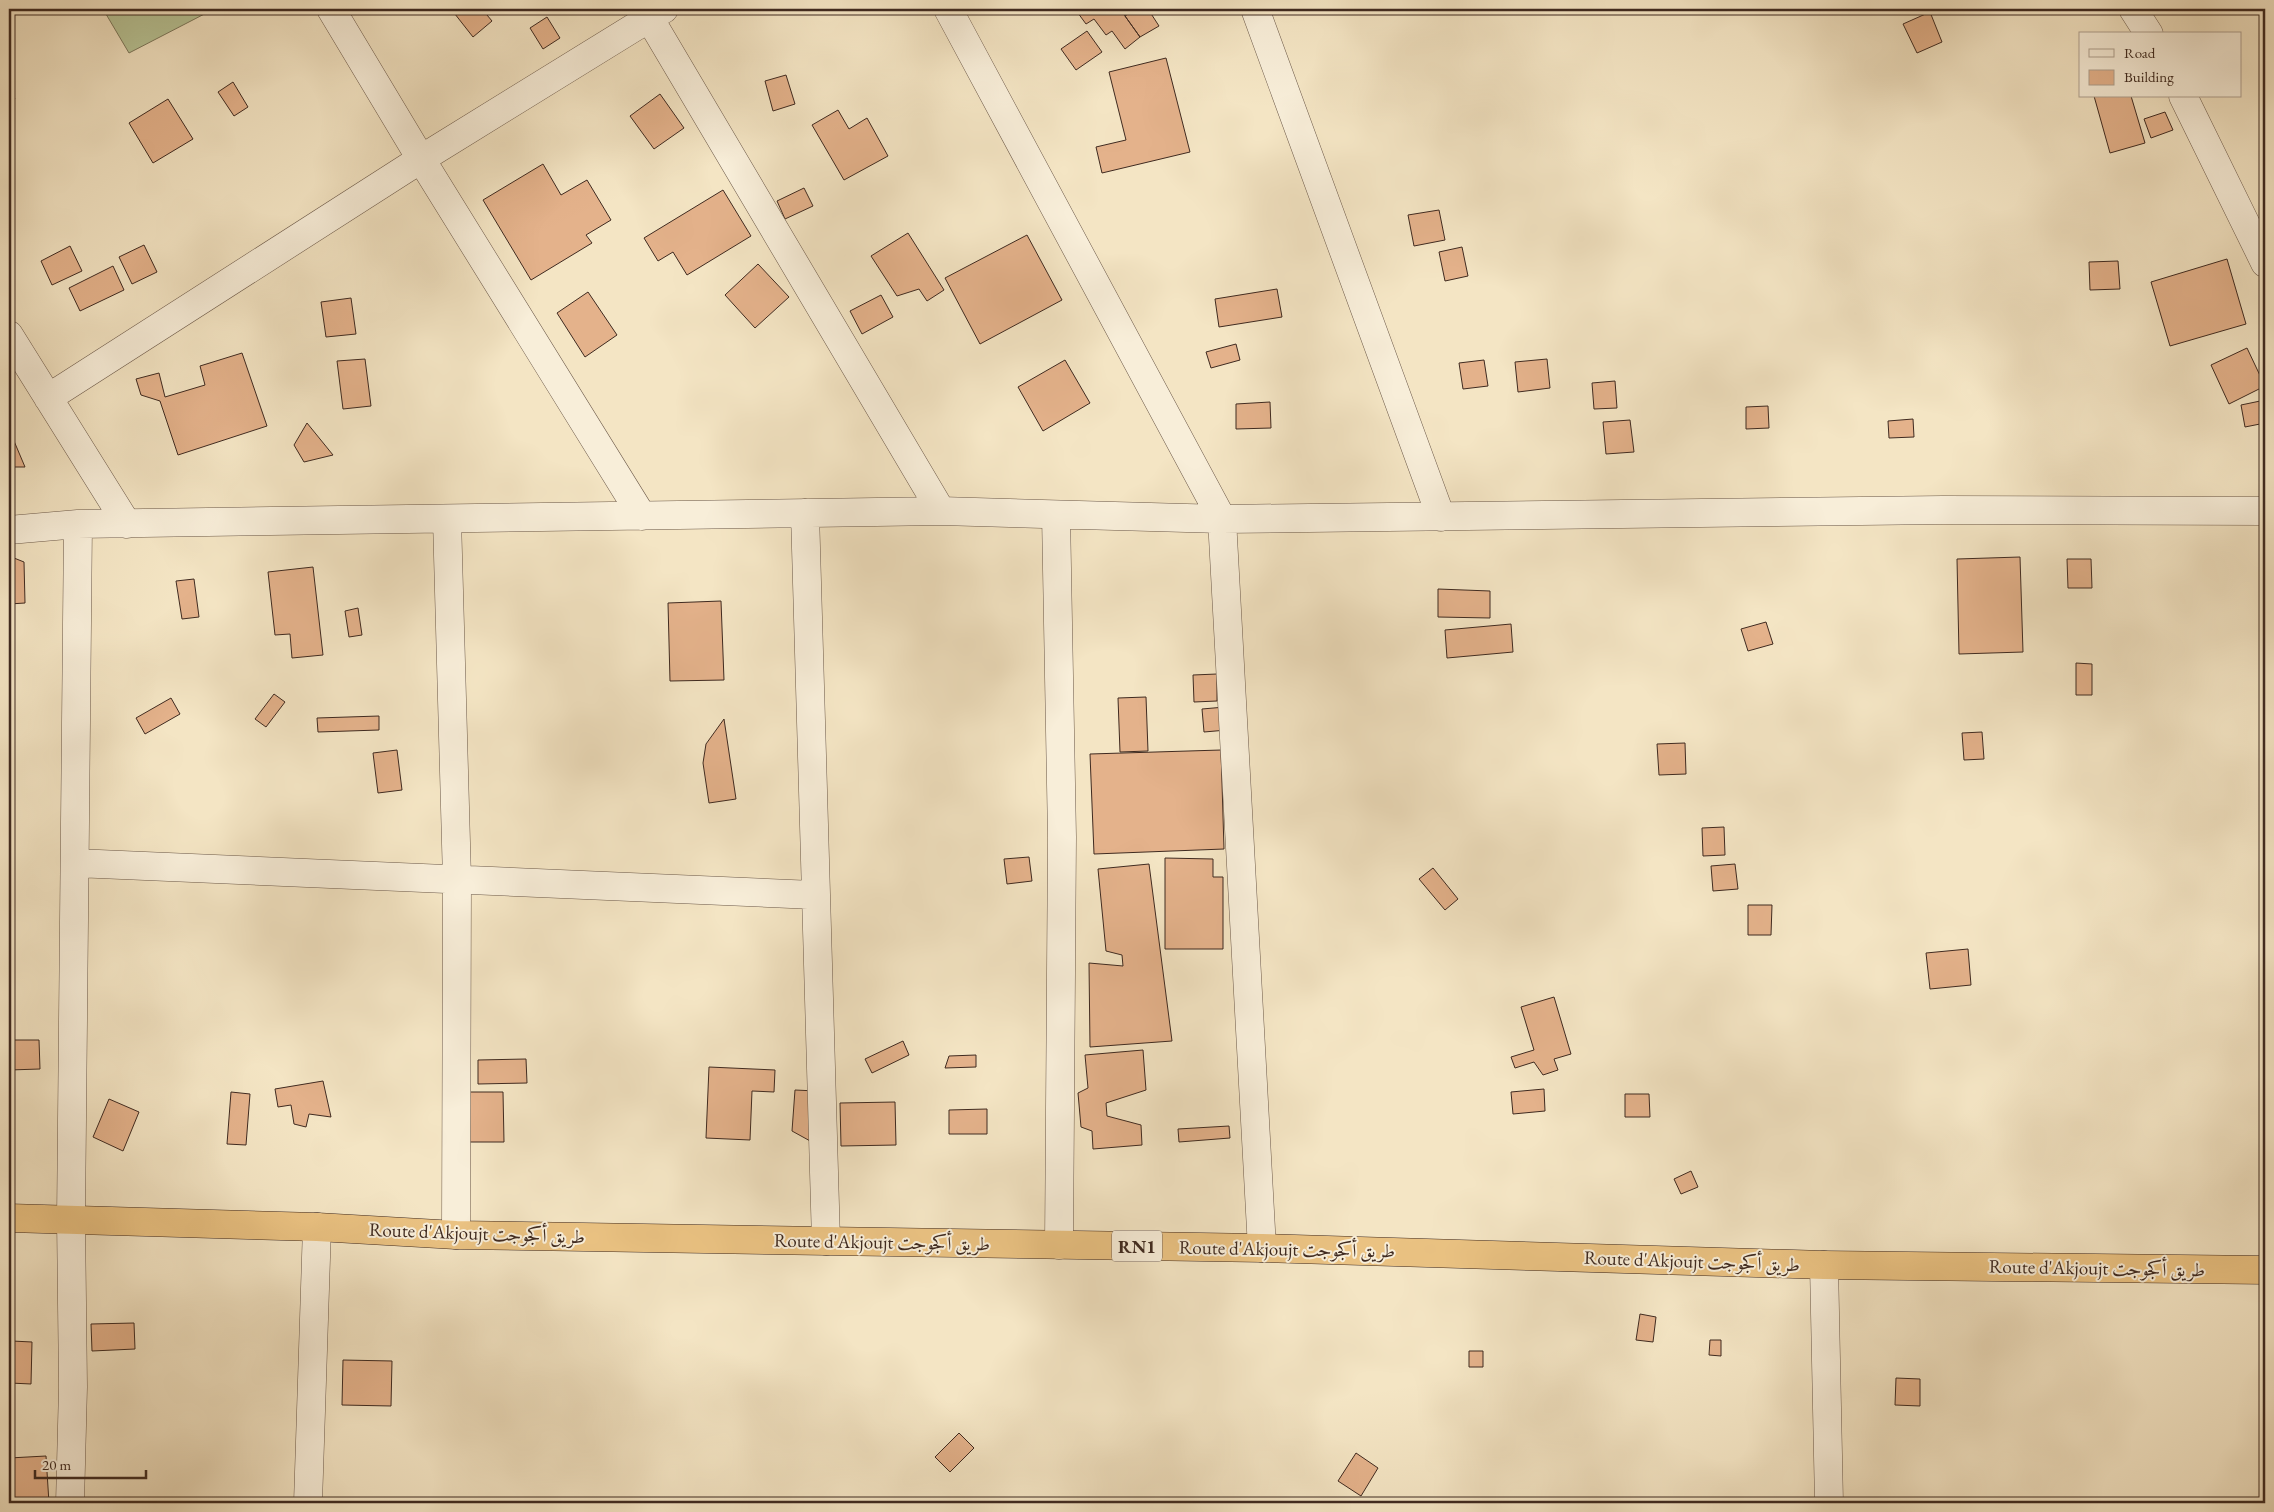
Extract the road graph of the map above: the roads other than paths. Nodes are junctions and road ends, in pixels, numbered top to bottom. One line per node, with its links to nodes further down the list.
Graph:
1 (331, 9): 8 (street)
2 (948, 9): 19 (street)
3 (1255, 9): 17 (street)
4 (2134, 9): 6 (street)
5 (653, 12): 8 (street); 12 (street)
6 (2148, 32)
7 (2184, 98): 9 (street)
8 (421, 159): 11 (street); 16 (street)
9 (2265, 263)
10 (9, 335): 11 (street)
11 (48, 398): 21 (street)
12 (941, 511): 14 (street); 15 (street)
13 (2265, 511): 17 (street)
14 (805, 513): 16 (street); 25 (street)
15 (1056, 515): 19 (street); 31 (street)
16 (642, 516): 18 (street)
17 (1441, 517): 19 (street)
18 (447, 519): 21 (street); 24 (street)
19 (1222, 519): 32 (street)
20 (78, 524): 21 (street); 22 (street); 23 (street)
21 (127, 524)
22 (9, 530)
23 (75, 863): 24 (street); 27 (street)
24 (457, 879): 25 (street); 29 (street)
25 (814, 895): 30 (street)
26 (9, 1218): 27 (highway, Route d'Akjoujt طريق أكجوجت / RN1)
27 (71, 1219): 28 (highway, Route d'Akjoujt طريق أكجوجت / RN1); 35 (street)
28 (317, 1227): 29 (highway, Route d'Akjoujt طريق أكجوجت / RN1); 36 (street)
29 (456, 1234): 30 (highway, Route d'Akjoujt طريق أكجوجت / RN1)
30 (826, 1241): 31 (highway, Route d'Akjoujt طريق أكجوجت / RN1)
31 (1059, 1245): 32 (highway, Route d'Akjoujt طريق أكجوجت / RN1)
32 (1262, 1248): 33 (highway, Route d'Akjoujt طريق أكجوجت / RN1)
33 (1824, 1265): 34 (highway, Route d'Akjoujt طريق أكجوجت / RN1); 37 (street)
34 (2265, 1270)
35 (70, 1503)
36 (308, 1503)
37 (1829, 1503)

